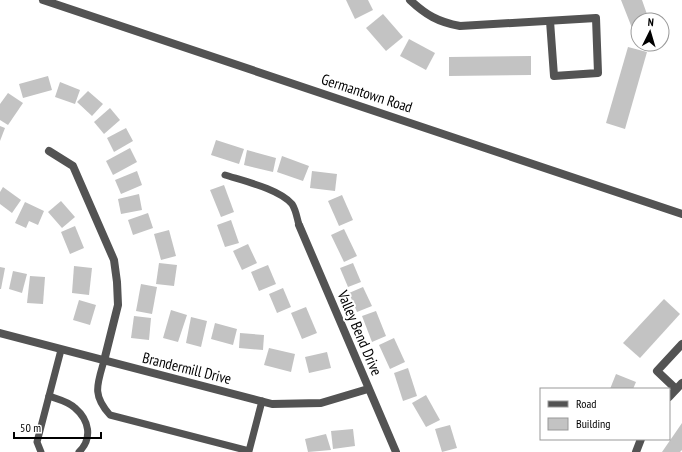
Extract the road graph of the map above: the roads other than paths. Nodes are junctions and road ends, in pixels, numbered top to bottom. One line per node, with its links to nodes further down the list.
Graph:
1 (43, 0): 6 (street, Germantown Road)
2 (410, 0): 3 (street)
3 (550, 21): 3 (street)
4 (49, 151): 11 (street)
5 (225, 174): 7 (lane)
6 (682, 214)
7 (299, 225): 13 (street, Valley Bend Drive)
8 (0, 333): 10 (street, Brandermill Drive)
9 (682, 344): 12 (street)
10 (61, 350): 11 (street, Brandermill Drive); 14 (lane)
11 (104, 361): 16 (street, Brandermill Drive); 16 (lane)
12 (679, 386): 15 (street)
13 (368, 390): 16 (street, Brandermill Drive); 20 (street, Valley Bend Drive)
14 (48, 396): 18 (lane); 19 (lane)
15 (670, 396)
16 (262, 401)
17 (641, 440): 21 (street)
18 (41, 452)
19 (80, 452)
20 (396, 452)
21 (636, 452)

